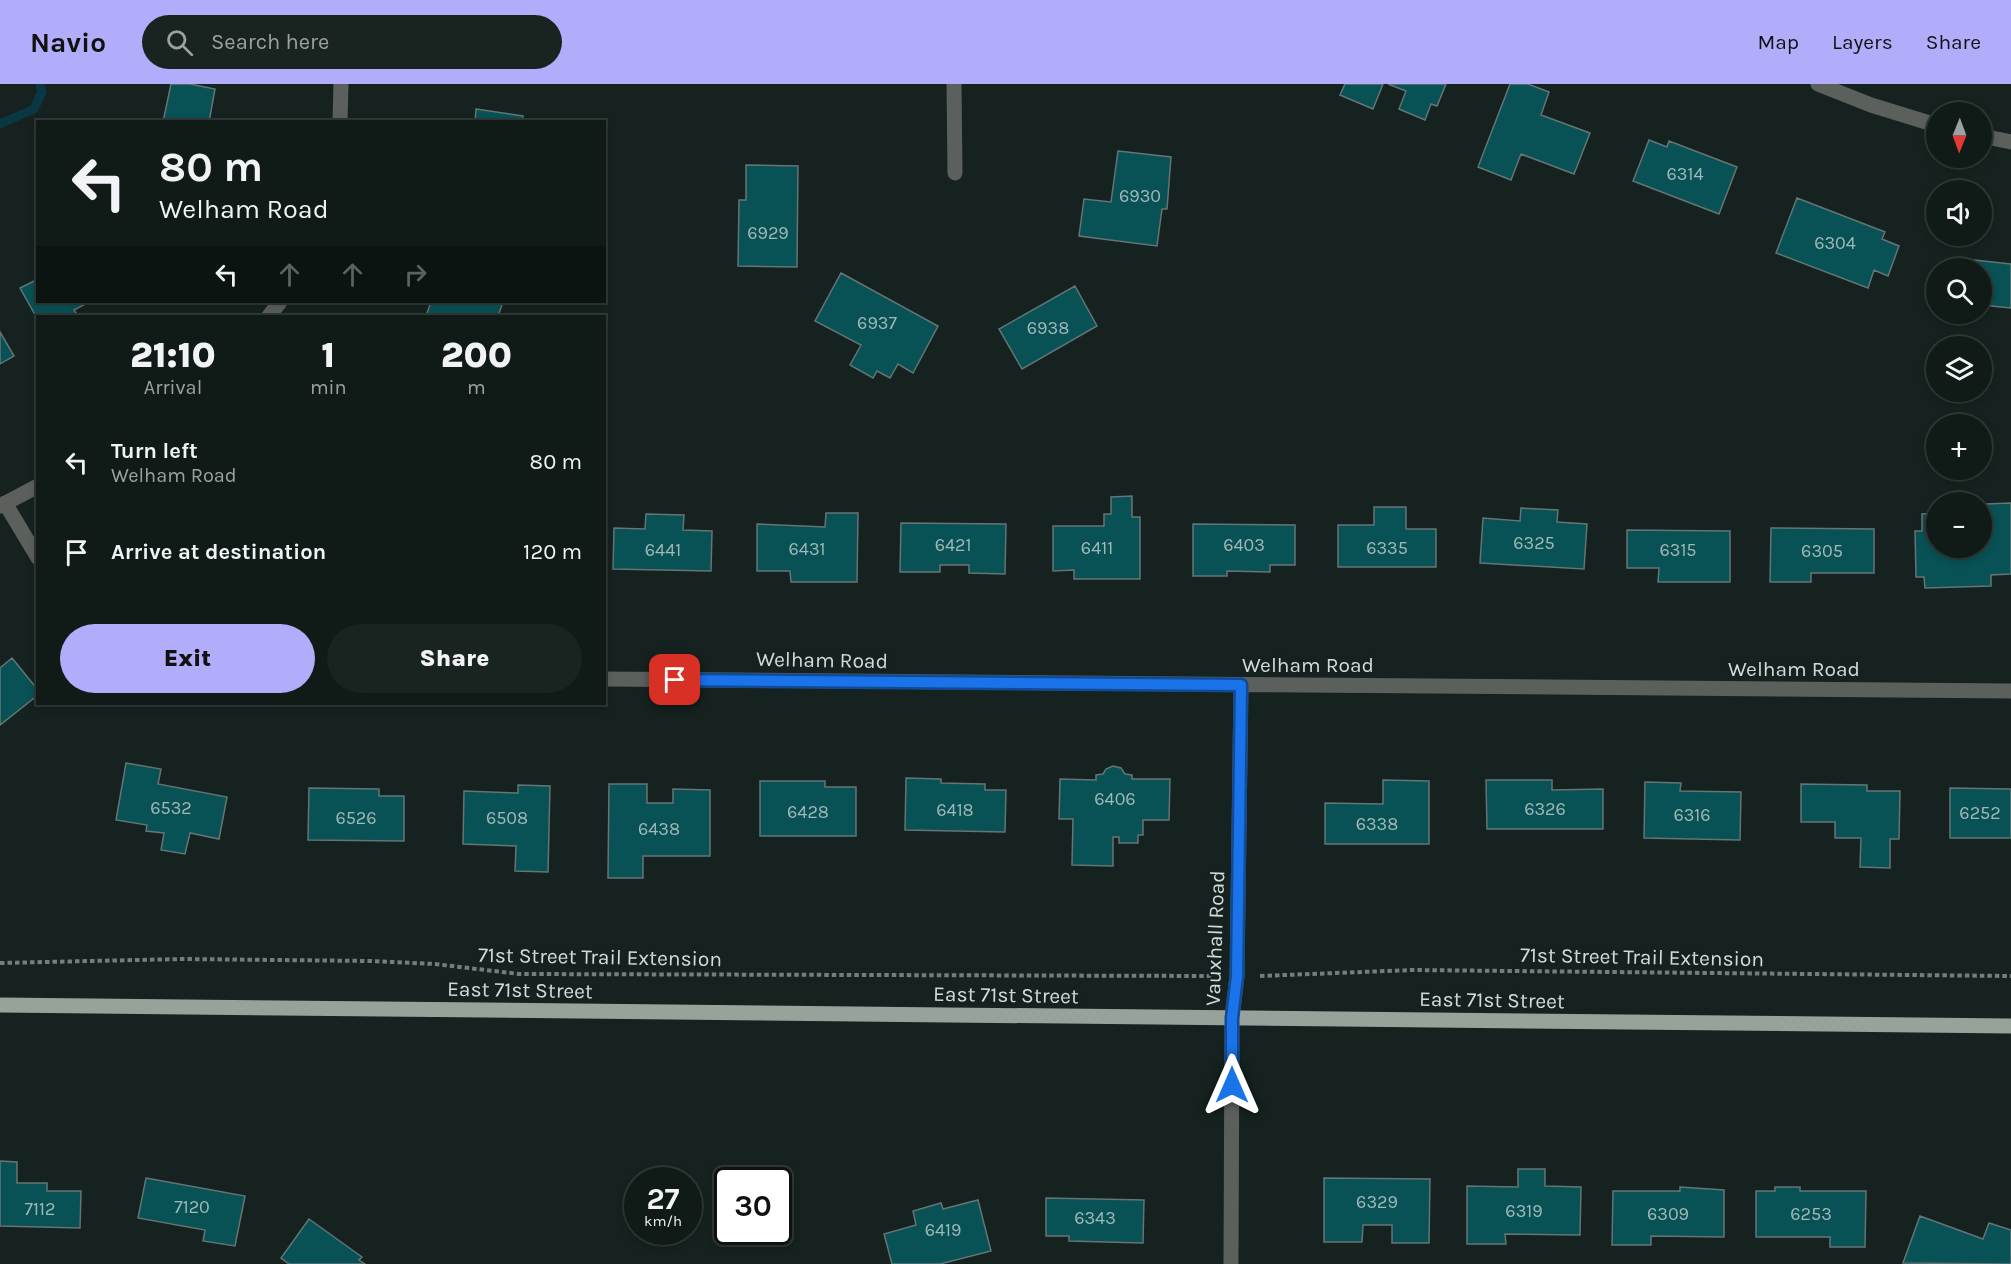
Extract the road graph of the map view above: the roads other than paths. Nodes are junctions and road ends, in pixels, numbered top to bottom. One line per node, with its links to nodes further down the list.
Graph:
1 (341, 84): 4 (street)
2 (954, 84): 8 (street)
3 (1818, 84): 5 (street)
4 (339, 120)
5 (1926, 122)
6 (1992, 138): 7 (street)
7 (2011, 142)
8 (955, 172)
9 (279, 303): 10 (street)
10 (270, 315)
11 (36, 487): 12 (street)
12 (2, 504): 13 (street)
13 (36, 555)
14 (606, 679): 15 (street, Welham Road)
15 (1241, 685): 16 (street, Welham Road); 18 (street, Vauxhall Road)
16 (2011, 692)
17 (0, 1005): 18 (main road, East 71st Street)
18 (1232, 1018): 19 (main road, East 71st Street); 20 (street, Vauxhall Road)
19 (2011, 1026)
20 (1231, 1264)

